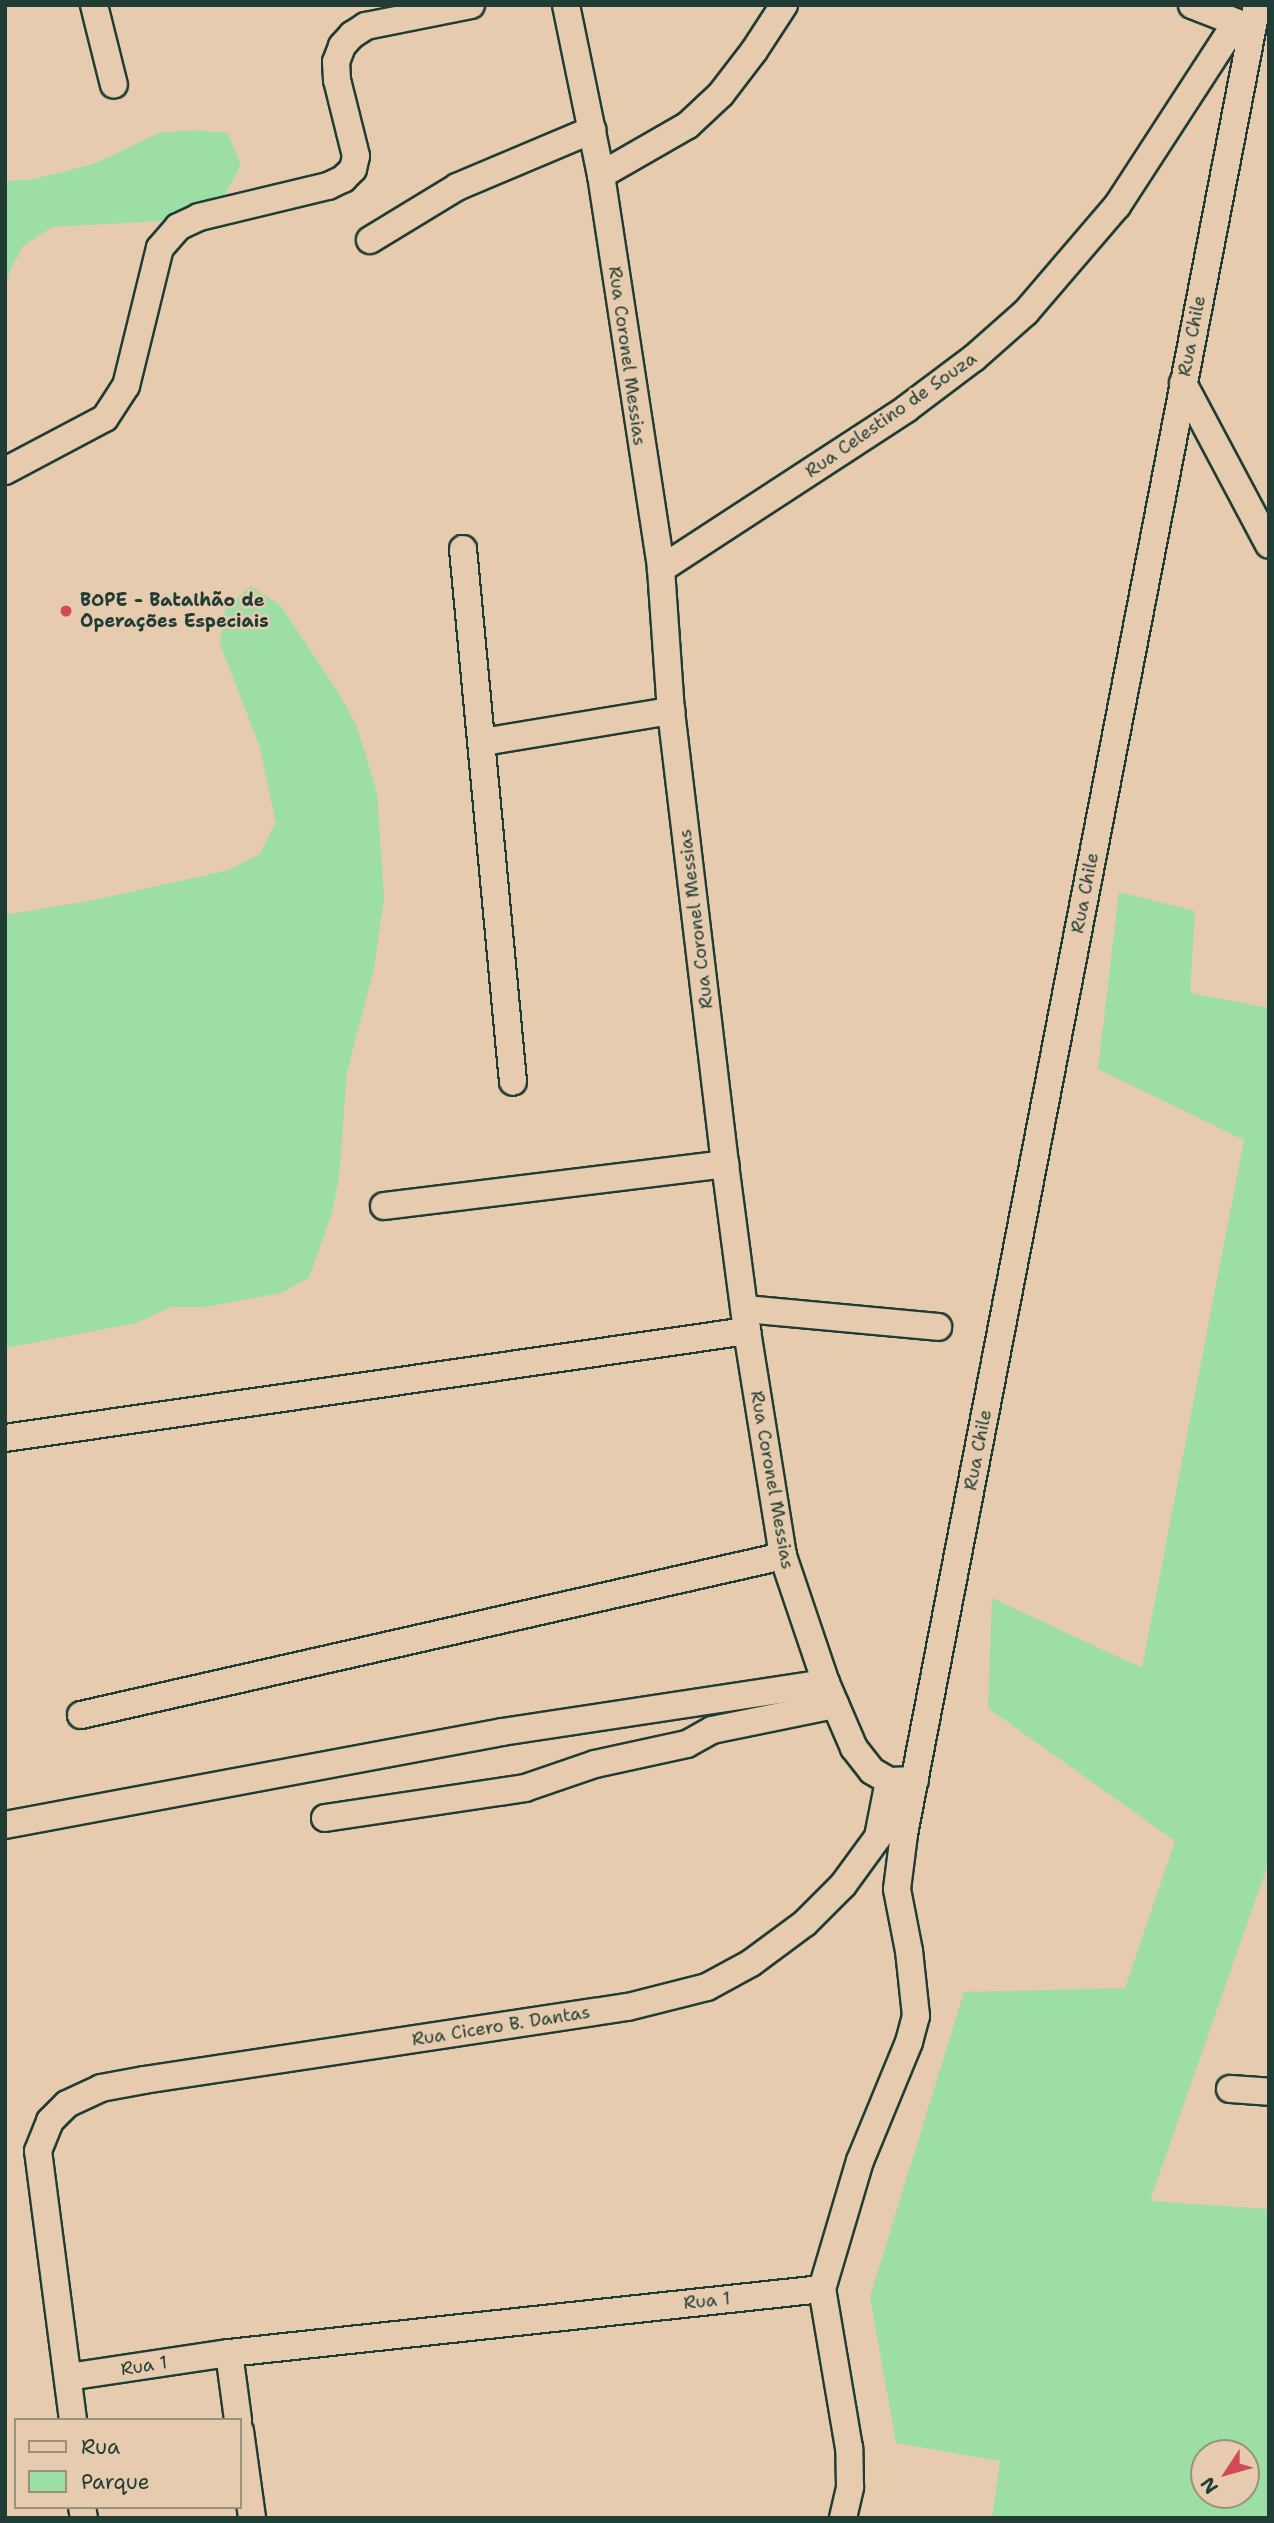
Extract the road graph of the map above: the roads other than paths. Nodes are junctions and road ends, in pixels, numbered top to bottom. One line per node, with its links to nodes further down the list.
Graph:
1 (94, 5): 8 (street)
2 (471, 5): 6 (street)
3 (566, 5): 9 (street, Rua Coronel Messias)
4 (784, 5): 10 (street)
5 (1192, 5): 7 (street)
6 (435, 9): 13 (street)
7 (1249, 19): 12 (street, Rua Chile); 16 (street, Rua Celestino de Souza)
8 (114, 85)
9 (592, 130): 10 (street, Rua Coronel Messias); 11 (street)
10 (601, 175): 16 (street, Rua Coronel Messias)
11 (370, 240)
12 (1183, 383): 14 (street); 28 (street, Rua Chile)
13 (5, 471)
14 (1269, 545)
15 (463, 549): 18 (street)
16 (661, 569): 17 (street, Rua Coronel Messias)
17 (671, 710): 18 (street); 20 (street, Rua Coronel Messias)
18 (483, 742): 19 (street)
19 (513, 1082)
20 (725, 1164): 21 (street); 22 (street, Rua Coronel Messias)
21 (384, 1206)
22 (746, 1320): 23 (street); 24 (street); 25 (street, Rua Coronel Messias)
23 (938, 1327)
24 (5, 1437)
25 (783, 1556): 26 (street, Rua Coronel Messias); 27 (street)
26 (830, 1694): 29 (street, Rua Coronel Messias); 30 (street); 31 (street)
27 (81, 1715)
28 (915, 1780): 29 (street); 34 (street)
29 (889, 1781): 36 (street, Rua Cicero B. Dantas)
30 (325, 1818)
31 (5, 1825)
32 (1230, 2089): 33 (street)
33 (1269, 2092)
34 (822, 2289): 35 (street, Rua 1); 41 (street)
35 (229, 2353): 36 (street, Rua 1); 38 (street)
36 (68, 2377): 37 (street)
37 (73, 2418)
38 (238, 2418)
39 (242, 2446): 40 (street)
40 (252, 2518)
41 (843, 2518)

